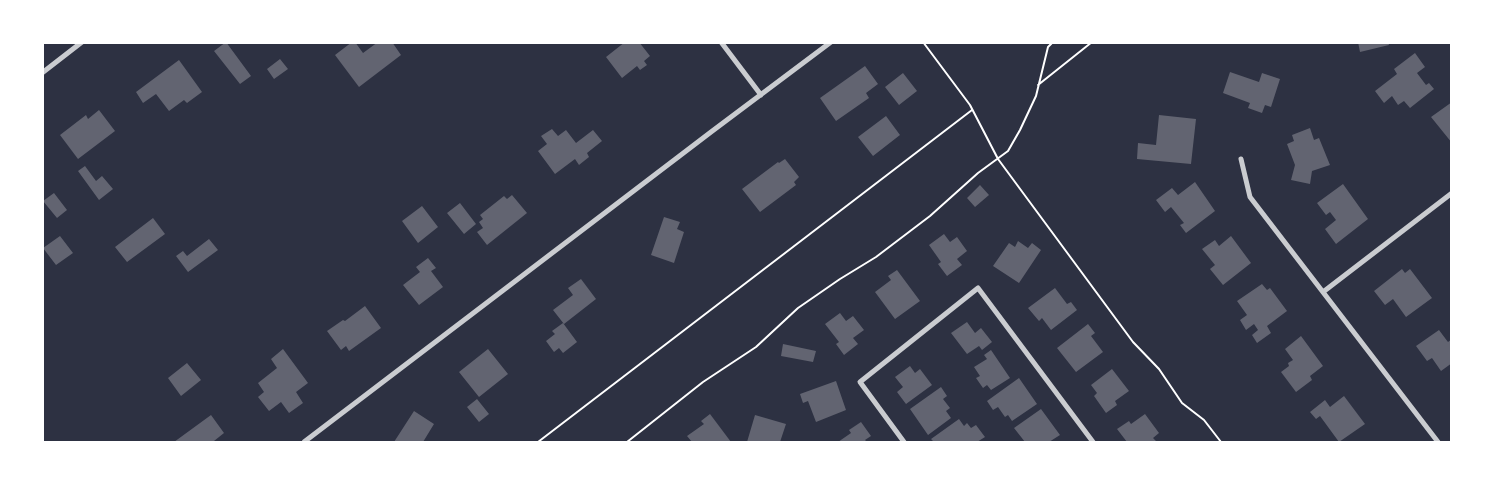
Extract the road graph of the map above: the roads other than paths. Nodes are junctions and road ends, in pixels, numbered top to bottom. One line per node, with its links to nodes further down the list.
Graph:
1 (82, 42): 4 (street)
2 (721, 42): 5 (street)
3 (831, 42): 5 (street)
4 (42, 73)
5 (761, 95): 9 (street)
6 (1241, 159): 8 (street)
7 (1452, 193): 8 (street)
8 (1323, 292): 12 (street)
9 (304, 442)
10 (904, 442): 11 (street)
11 (1093, 442)
12 (1438, 442)

